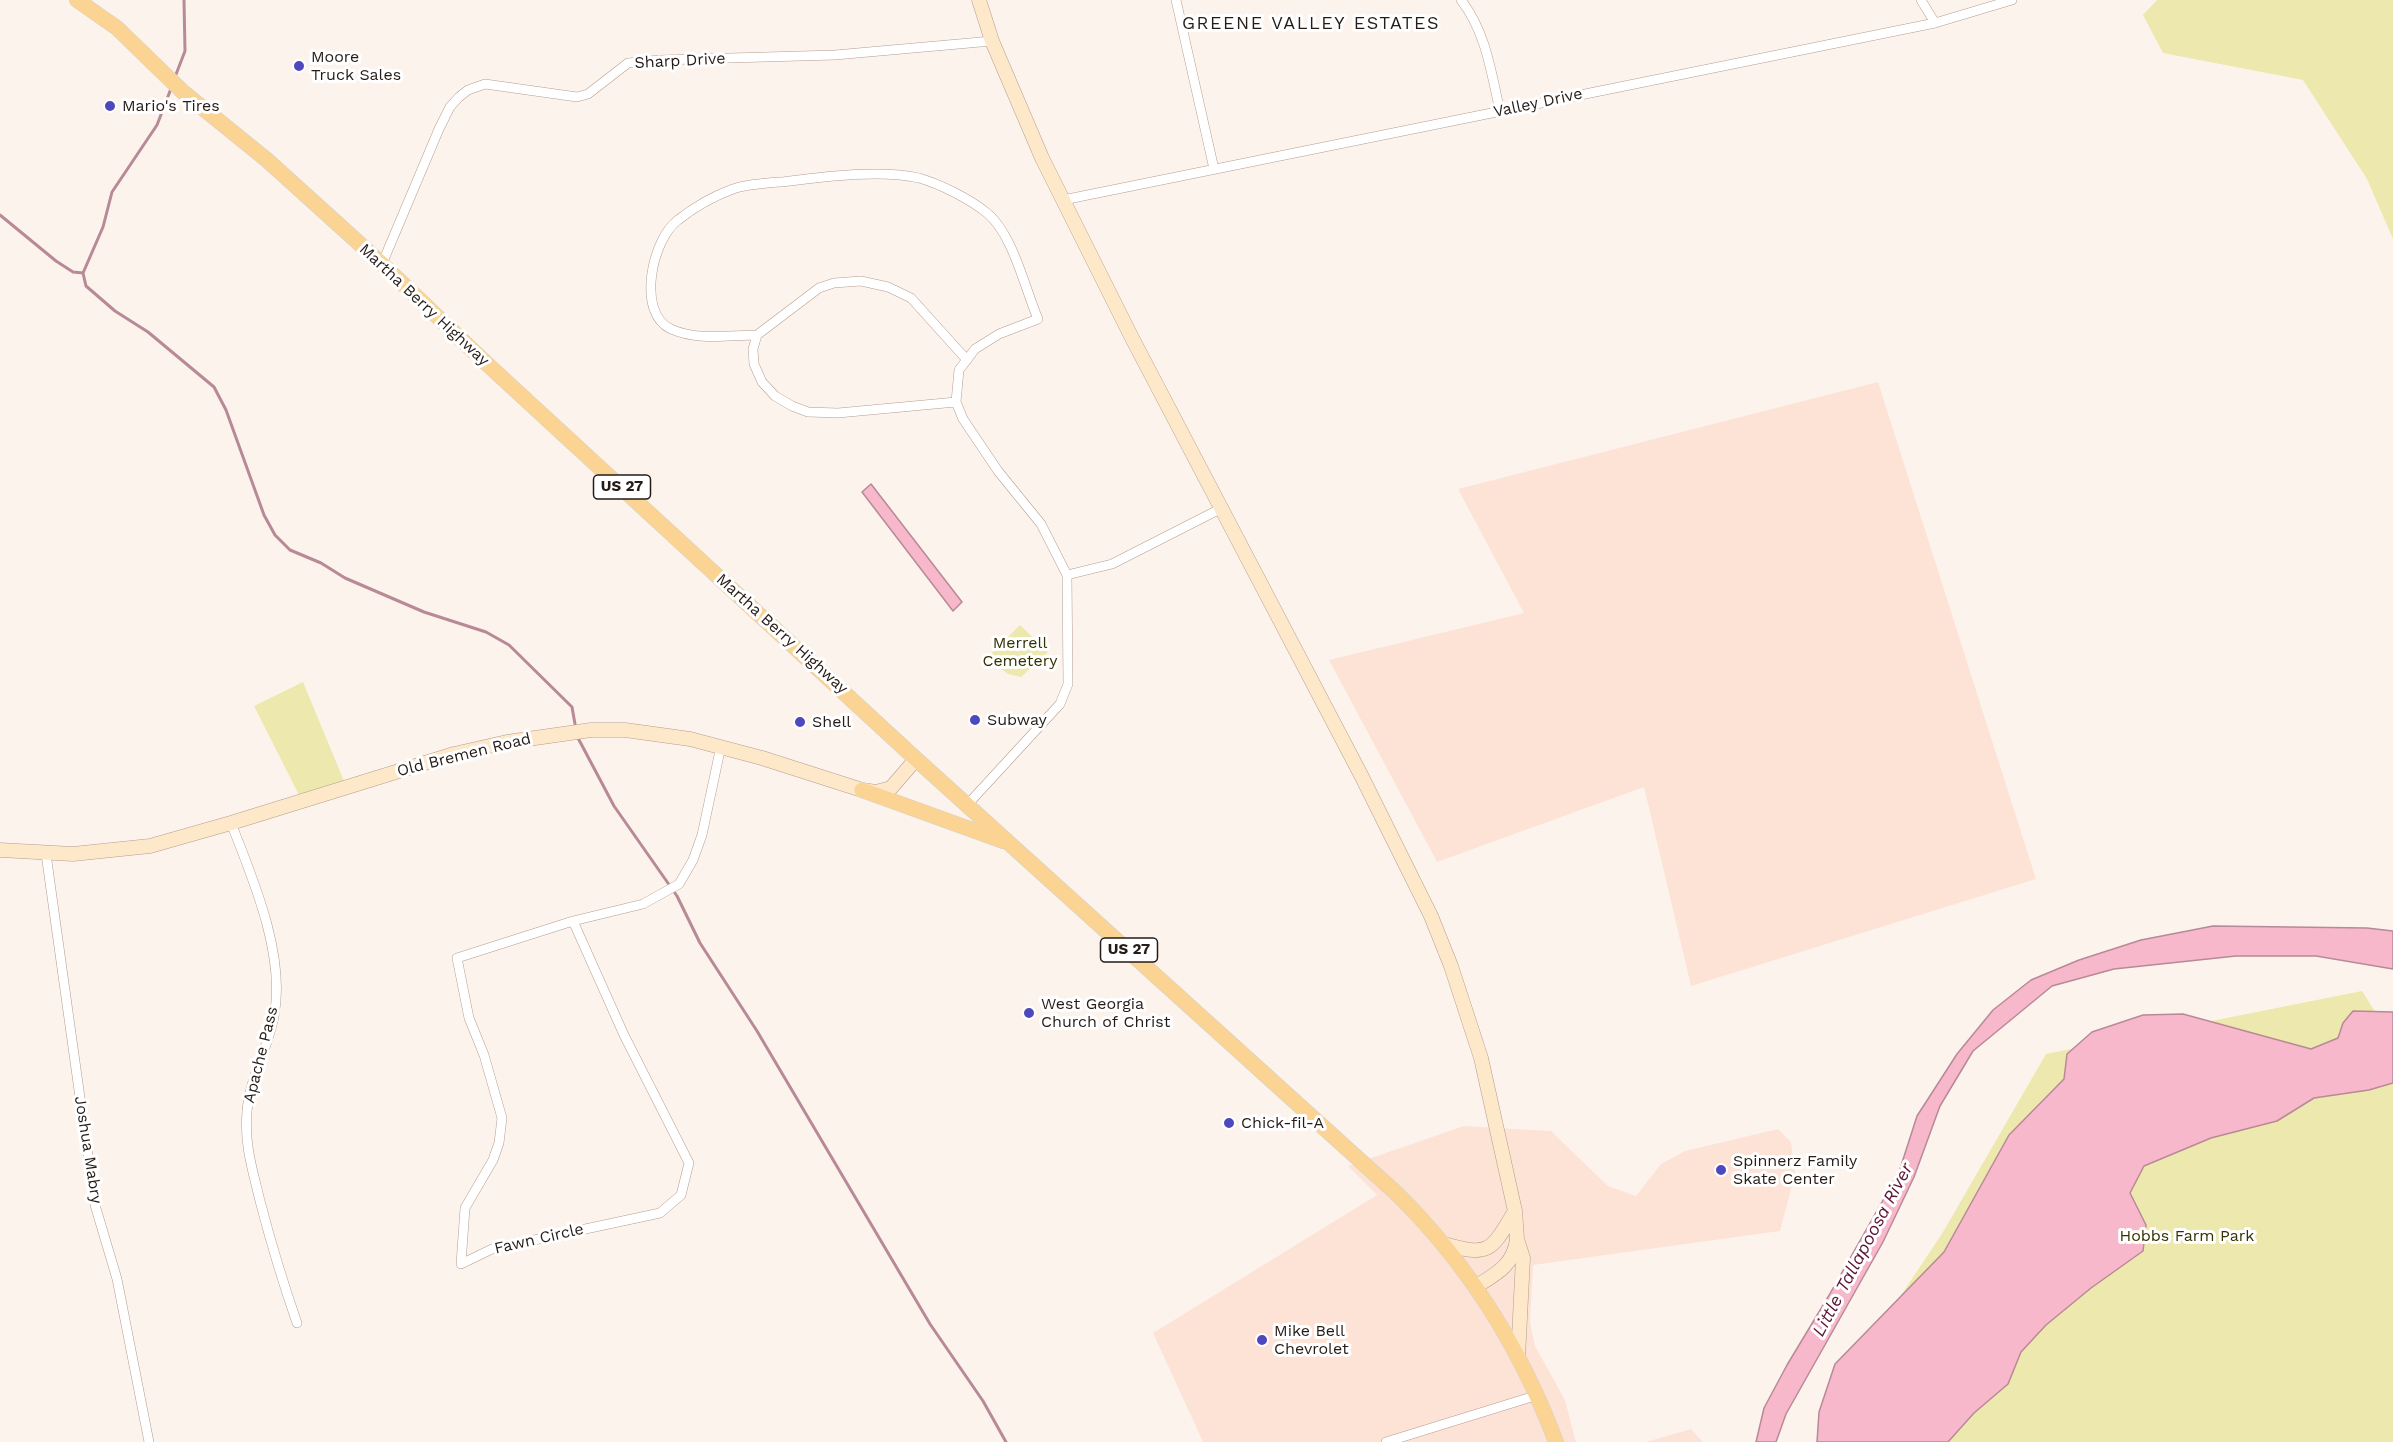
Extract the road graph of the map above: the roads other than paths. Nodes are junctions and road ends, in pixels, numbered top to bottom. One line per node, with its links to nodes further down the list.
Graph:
1 (77, 0): 12 (main road, Martha Berry Highway / US 27)
2 (979, 0): 8 (main road)
3 (1176, 0): 10 (street)
4 (1461, 0): 9 (street)
5 (1921, 0): 7 (street)
6 (2012, 0): 7 (street, Valley Drive)
7 (1935, 23): 9 (street, Valley Drive)
8 (992, 41): 11 (main road); 12 (street, Sharp Drive)
9 (1500, 111): 10 (street, Valley Drive)
10 (1214, 170): 11 (street, Valley Drive)
11 (1063, 200): 16 (main road)
12 (382, 264): 19 (main road, Martha Berry Highway / US 27)
13 (757, 335): 14 (street); 14 (street); 15 (street)
14 (967, 360): 15 (street)
15 (956, 402): 17 (street)
16 (1222, 508): 17 (street); 27 (main road)
17 (1067, 575): 21 (street)
18 (722, 746): 20 (main road, Old Bremen Road); 22 (main road, Old Bremen Road); 26 (street, Fawn Circle)
19 (916, 759): 20 (main road, Old Bremen Road); 21 (main road, Martha Berry Highway / US 27)
20 (862, 790): 23 (main road)
21 (968, 804): 23 (main road, Martha Berry Highway / US 27)
22 (231, 824): 25 (main road, Old Bremen Road); 31 (street, Apache Pass)
23 (1011, 844): 28 (main road, Martha Berry Highway / US 27)
24 (0, 850): 25 (main road, Old Bremen Road)
25 (46, 854): 34 (street, Joshua Mabry)
26 (573, 921): 26 (street, Fawn Circle)
27 (1515, 1211): 28 (main road); 29 (main road)
28 (1443, 1244): 30 (main road, Martha Berry Highway / US 27)
29 (1517, 1259): 30 (main road); 32 (main road)
30 (1475, 1287): 32 (main road, Martha Berry Highway / US 27)
31 (297, 1323)
32 (1518, 1357): 33 (main road, Martha Berry Highway / US 27)
33 (1538, 1395): 35 (street); 36 (main road, Martha Berry Highway / US 27)
34 (149, 1442)
35 (1386, 1442)
36 (1556, 1442)

